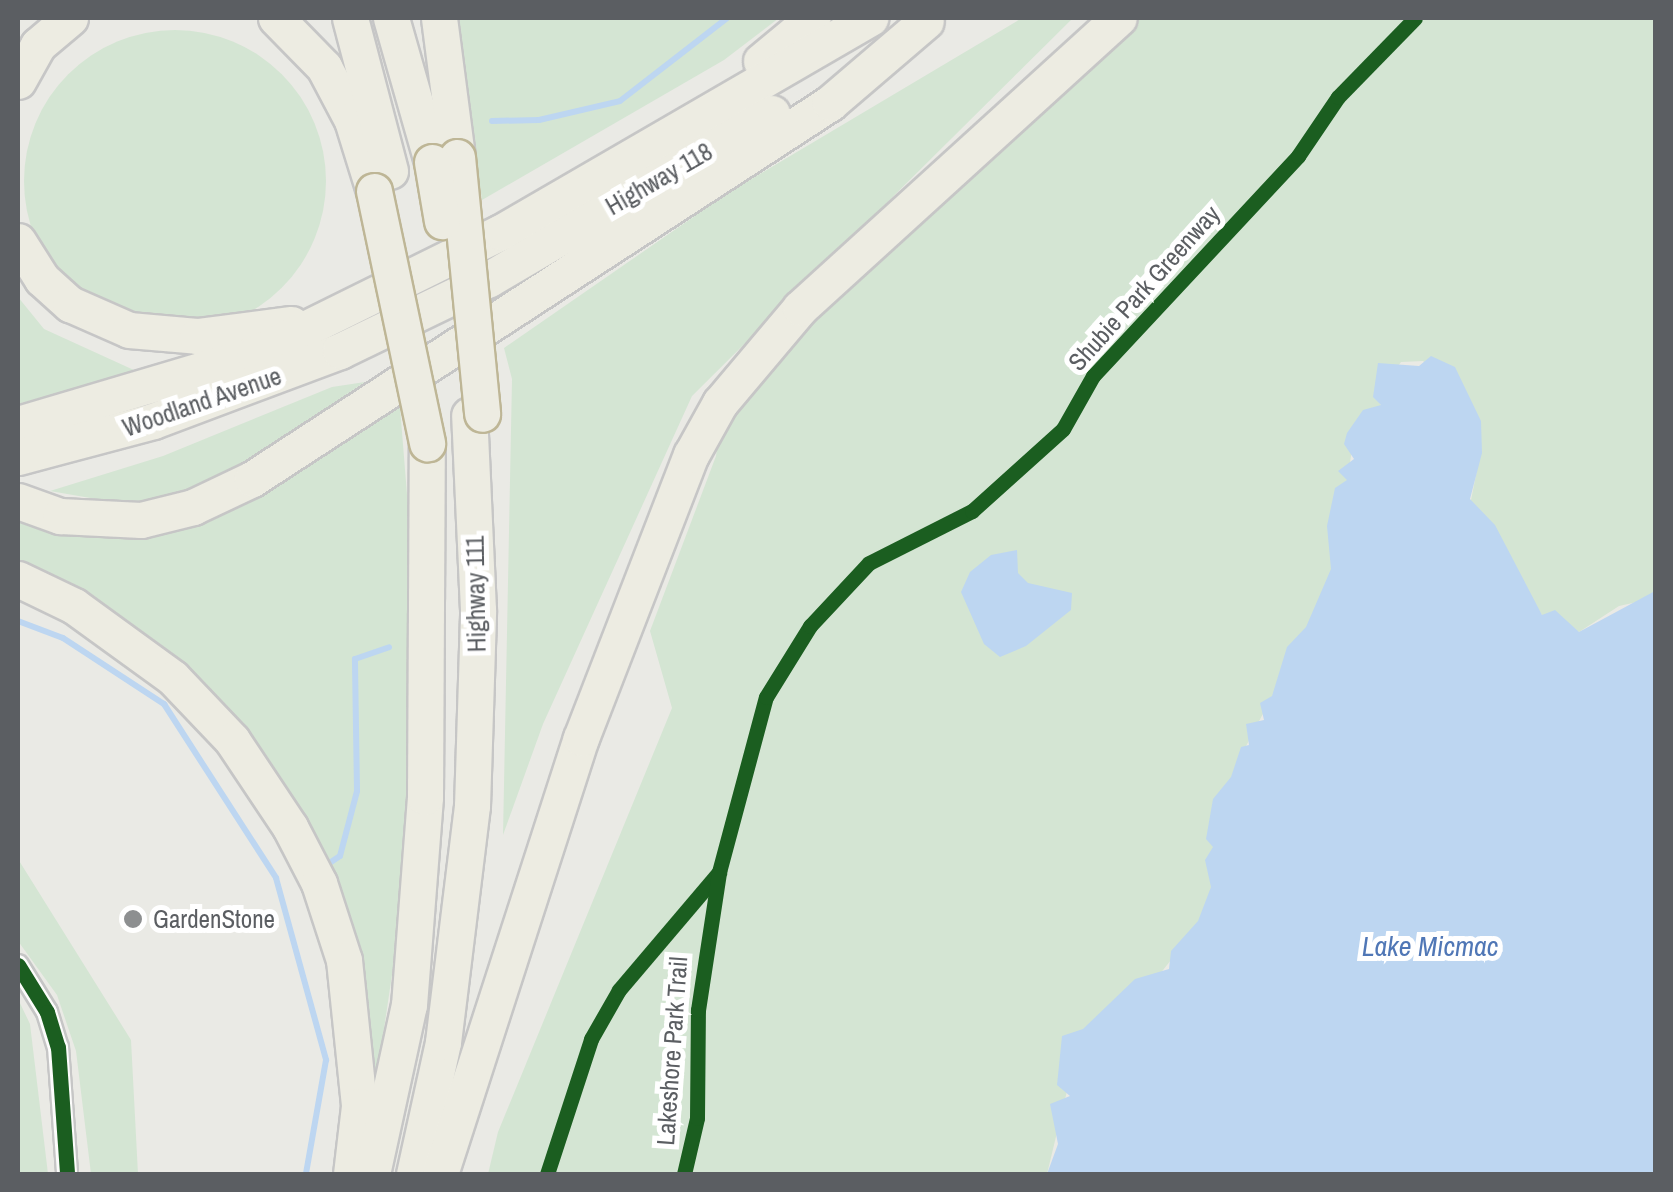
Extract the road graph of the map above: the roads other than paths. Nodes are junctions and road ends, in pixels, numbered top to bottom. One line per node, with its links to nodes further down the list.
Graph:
1 (70, 18): 10 (highway)
2 (276, 18): 12 (highway)
3 (350, 18): 12 (highway, Highway 111)
4 (391, 18): 11 (highway, Highway 111)
5 (439, 18): 11 (highway)
6 (813, 18): 13 (highway)
7 (870, 18): 13 (highway, Highway 118)
8 (1118, 18): 27 (highway)
9 (929, 19): 17 (highway, Highway 118); 20 (highway)
10 (18, 80)
11 (445, 159): 26 (highway, Highway 111, bridge)
12 (384, 190): 25 (highway, Highway 111, bridge)
13 (501, 232): 15 (highway, Highway 118)
14 (18, 241): 16 (highway)
15 (379, 293): 16 (highway, Woodland Avenue)
16 (327, 318): 18 (highway, Woodland Avenue)
17 (382, 331): 19 (highway, Woodland Avenue)
18 (18, 424)
19 (18, 457)
20 (18, 501)
21 (18, 579): 24 (highway)
22 (18, 965): 23 (street)
23 (68, 1174)
24 (351, 1174)
25 (372, 1174)
26 (414, 1174)
27 (440, 1174)

